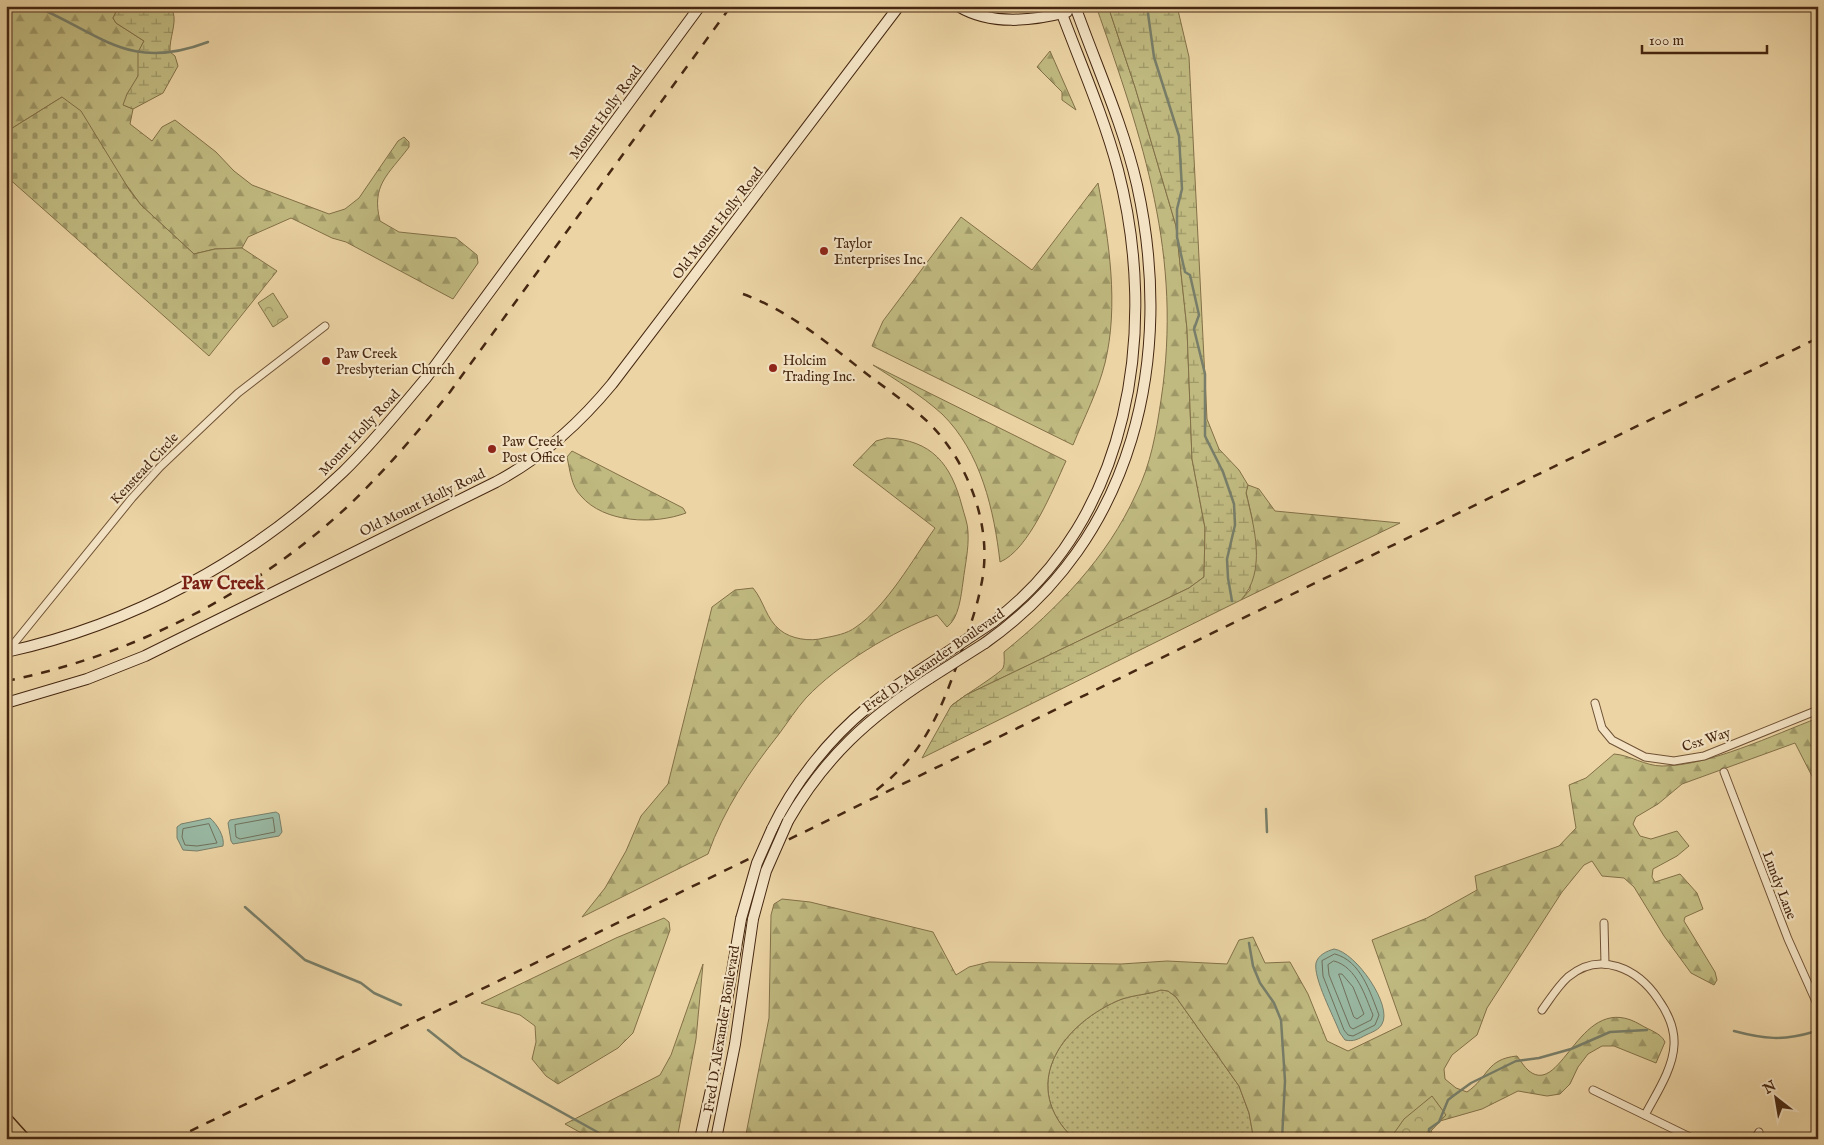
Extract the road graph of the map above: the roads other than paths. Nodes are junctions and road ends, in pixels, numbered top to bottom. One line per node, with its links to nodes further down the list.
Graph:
1 (700, 6): 7 (main road, Mount Holly Road)
2 (899, 6): 8 (main road, Old Mount Holly Road)
3 (958, 6): 5 (main road)
4 (1076, 8): 5 (main road); 21 (main road, Fred D. Alexander Boulevard, bridge)
5 (1060, 10): 20 (main road, Fred D. Alexander Boulevard, bridge)
6 (325, 326): 7 (street, Kenstead Circle)
7 (7, 652)
8 (6, 703)
9 (1595, 703): 10 (street, Csx Way)
10 (1818, 710)
11 (1724, 772): 14 (street, Lundy Lane)
12 (1604, 923): 13 (street)
13 (1605, 964): 15 (street); 17 (street)
14 (1818, 1006)
15 (1542, 1010)
16 (1593, 1090): 17 (street)
17 (1645, 1114): 22 (street)
18 (6, 1119): 19 (main road)
19 (24, 1139)
20 (700, 1139)
21 (716, 1139)
22 (1694, 1139)

